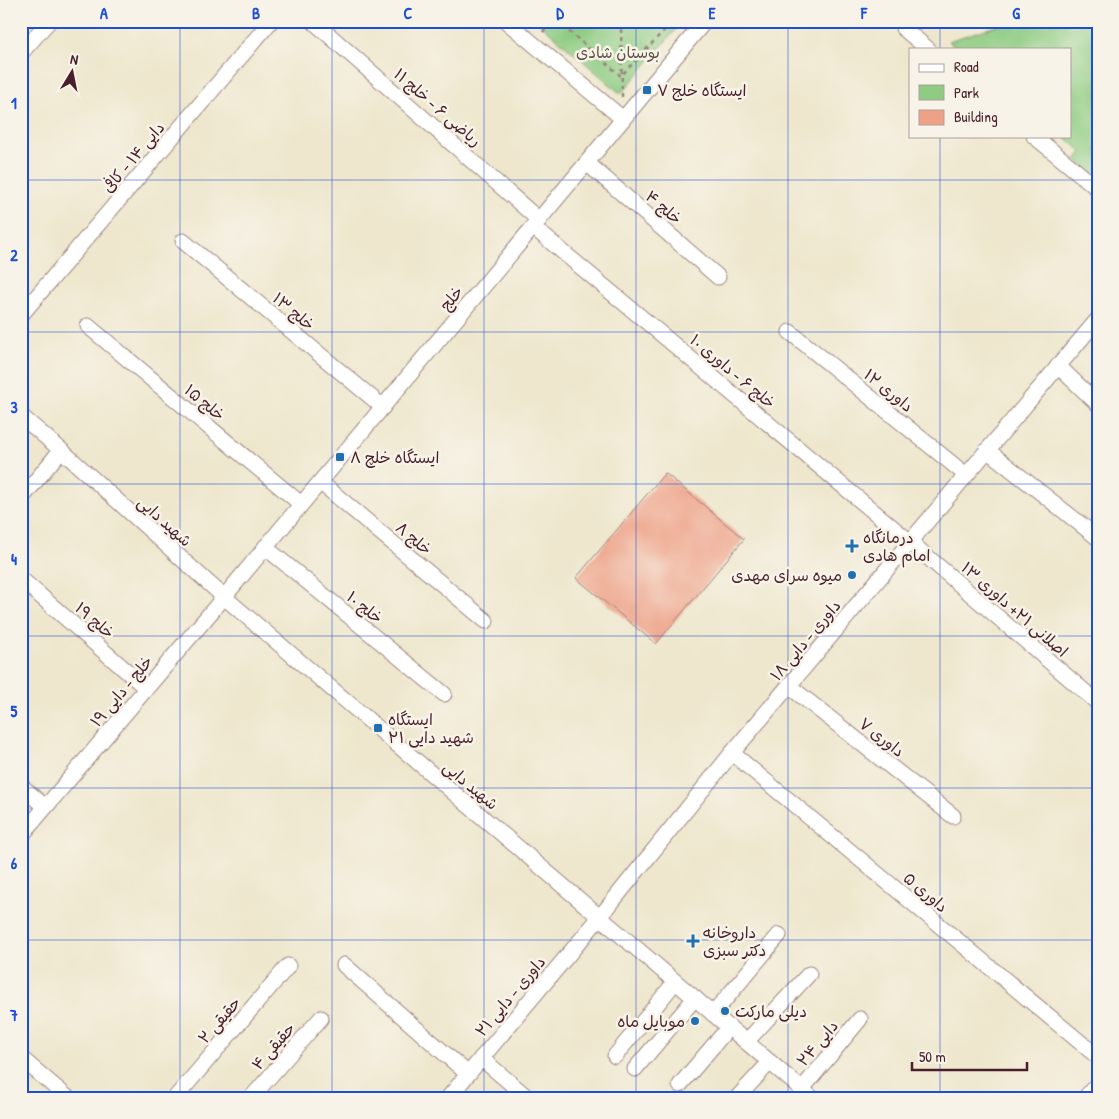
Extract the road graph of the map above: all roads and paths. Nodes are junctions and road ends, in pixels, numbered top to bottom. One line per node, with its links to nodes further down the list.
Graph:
1 (48, 21): 10 (street)
2 (271, 21): 21 (street, دایی ۱۴ - کافی)
3 (313, 21): 18 (street, ریاضی ۶ - خلج ۱۱)
4 (506, 21): 14 (street)
5 (557, 21): 13 (path)
6 (621, 21): 13 (path)
7 (674, 21): 13 (path)
8 (705, 21): 14 (street, خلج)
9 (903, 28): 11 (street)
10 (27, 35): 12 (street)
11 (927, 48)
12 (21, 53)
13 (621, 76): 14 (path)
14 (623, 119): 16 (street, خلج)
15 (1036, 138): 17 (street)
16 (587, 163): 18 (street, خلج); 20 (street, خلج ۴)
17 (1098, 189)
18 (536, 223): 27 (street, خلج); 36 (street, خلج ۶ - داوری ۱۰)
19 (183, 241): 27 (street, خلج ۱۳)
20 (718, 277)
21 (21, 315)
22 (1098, 319): 25 (street, داوری - دایی ۱۸)
23 (88, 326): 34 (street, خلج ۱۵)
24 (790, 332): 31 (street, داوری ۱۲)
25 (1058, 366): 26 (street); 30 (street, داوری - دایی ۱۸)
26 (1098, 404)
27 (383, 407): 32 (street, خلج)
28 (21, 416): 29 (street, شهید دایی)
29 (61, 450): 33 (street); 39 (street, شهید دایی)
30 (987, 450): 31 (street, داوری - دایی ۱۸); 35 (street)
31 (966, 475): 36 (street, داوری - دایی ۱۸)
32 (320, 482): 34 (street, خلج); 40 (street, خلج ۸)
33 (21, 499)
34 (301, 504): 37 (street, خلج)
35 (1098, 538)
36 (910, 542): 41 (street, داوری - دایی ۱۸); 44 (street, اصلانی ۲۱+ داوری ۱۳)
37 (265, 548): 39 (street, خلج); 43 (street, خلج ۱۰)
38 (21, 579): 42 (street, خلج ۱۹)
39 (224, 597): 42 (street, خلج - دایی ۱۹); 50 (street, شهید دایی)
40 (486, 621)
41 (789, 686): 45 (street, داوری - دایی ۱۸); 48 (street, داوری ۷)
42 (146, 688): 47 (street, خلج - دایی ۱۹)
43 (444, 694)
44 (1098, 703)
45 (732, 753): 50 (street, داوری - دایی ۱۸); 63 (street, داوری ۵)
46 (21, 786): 47 (street)
47 (45, 807): 49 (street)
48 (953, 816)
49 (21, 836)
50 (600, 918): 55 (street, شهید دایی); 65 (street, داوری - دایی ۲۱)
51 (779, 936): 57 (street)
52 (344, 965): 68 (street)
53 (288, 966): 73 (street, حقیقی ۲)
54 (808, 974): 61 (street)
55 (675, 982): 56 (street, شهید دایی); 62 (street)
56 (695, 998): 57 (street, شهید دایی); 67 (street)
57 (713, 1014): 60 (street, شهید دایی)
58 (321, 1018): 74 (street, حقیقی ۴)
59 (860, 1019): 71 (street, دایی ۲۴)
60 (729, 1027): 61 (street, شهید دایی); 69 (street)
61 (746, 1042): 66 (street, شهید دایی)
62 (615, 1056)
63 (1098, 1057)
64 (21, 1058): 72 (street)
65 (481, 1058): 68 (street, داوری - دایی ۲۱); 76 (street)
66 (770, 1062): 71 (street, شهید دایی); 77 (street)
67 (635, 1069)
68 (468, 1074): 75 (street, داوری - دایی ۲۱)
69 (680, 1085)
70 (1097, 1085): 78 (street)
71 (807, 1093)
72 (68, 1098)
73 (175, 1098)
74 (251, 1098)
75 (448, 1098)
76 (528, 1098)
77 (737, 1098)
78 (1085, 1098)

